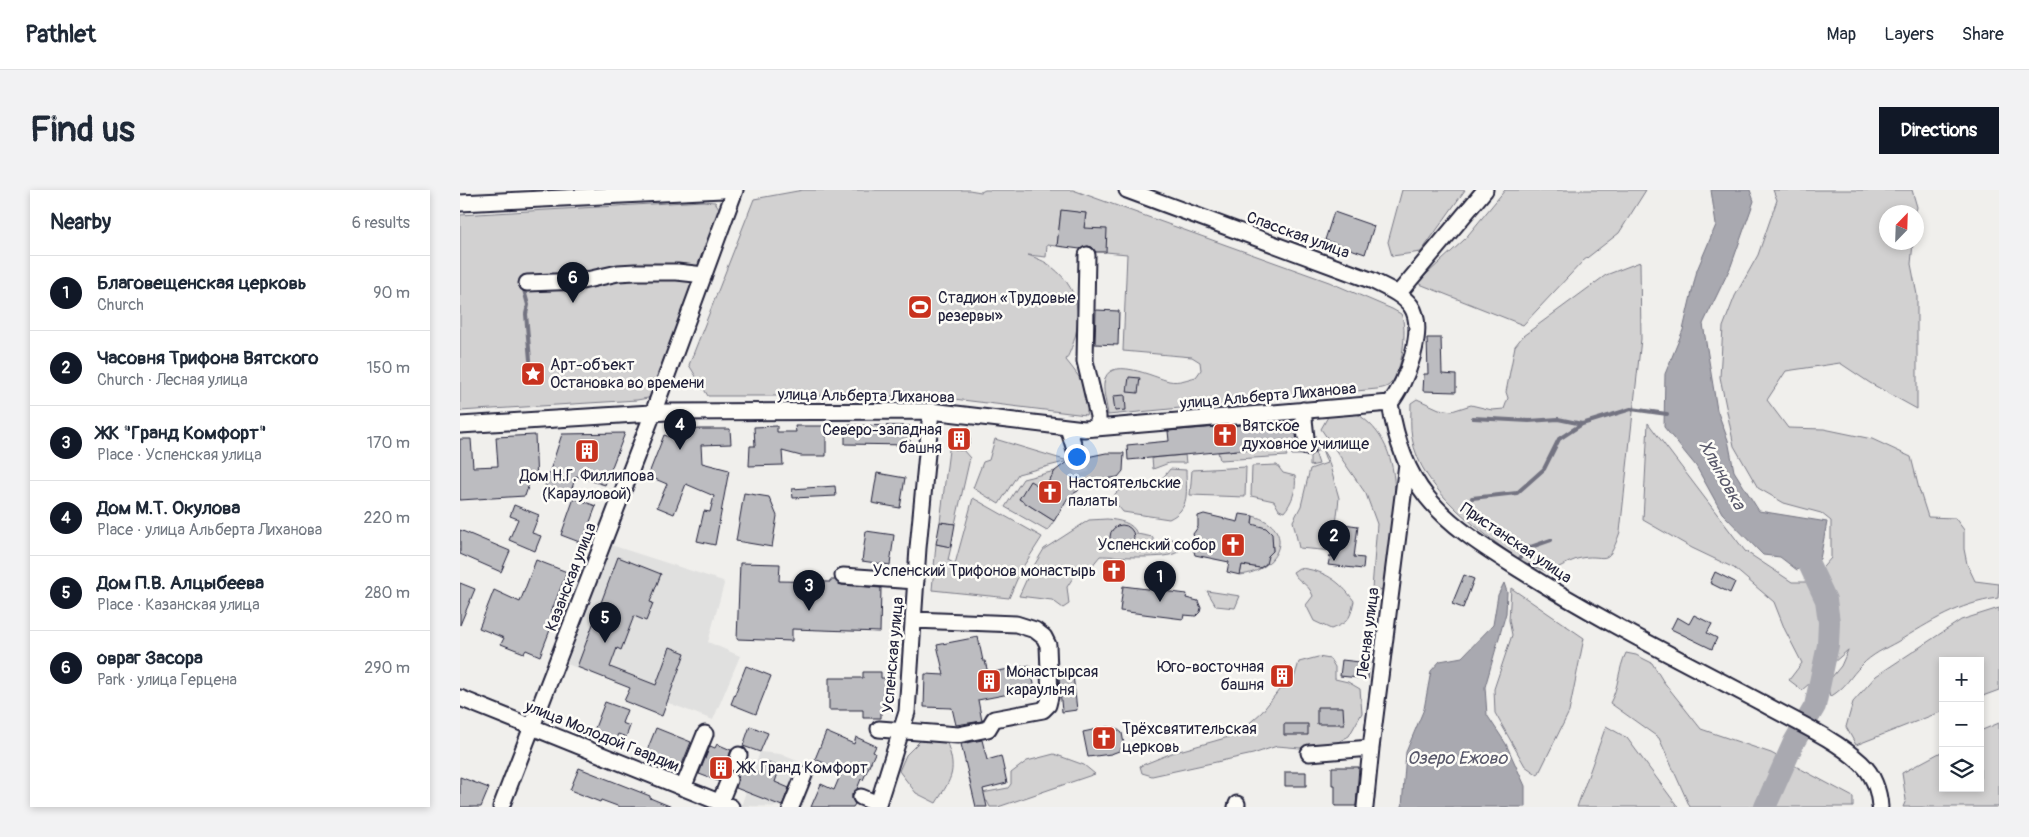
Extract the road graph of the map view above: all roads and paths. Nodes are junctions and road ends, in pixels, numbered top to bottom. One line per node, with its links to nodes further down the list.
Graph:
1 (722, 190): 5 (street)
2 (735, 190): 9 (street, Казанская улица)
3 (1127, 190): 11 (street, Спасская улица)
4 (1485, 190): 11 (street)
5 (671, 191): 6 (street)
6 (540, 194): 7 (street)
7 (460, 202)
8 (1087, 255): 18 (street)
9 (704, 275): 10 (street); 15 (street, Казанская улица)
10 (527, 283)
11 (1398, 294): 12 (street)
12 (1390, 403): 13 (street, улица Альберта Лиханова); 21 (street, Пристанская улица)
13 (1304, 410): 18 (street, улица Альберта Лиханова); 19 (street)
14 (931, 411): 15 (street, улица Альберта Лиханова); 17 (street, улица Альберта Лиханова); 23 (street, Успенская улица)
15 (653, 413): 16 (street, улица Альберта Лиханова); 26 (street, Казанская улица)
16 (460, 425)
17 (1068, 428): 18 (street, улица Альберта Лиханова); 20 (street)
18 (1098, 428)
19 (1307, 448)
20 (1078, 459)
21 (1407, 463): 30 (street, Лесная улица); 41 (street, Пристанская улица)
22 (843, 576): 23 (street)
23 (916, 581): 24 (street, Успенская улица)
24 (914, 620): 28 (street, Успенская улица); 28 (street)
25 (460, 698): 26 (street, улица Молодой Гвардии)
26 (531, 726): 34 (street, улица Молодой Гвардии); 38 (street, Казанская улица)
27 (879, 729): 28 (street)
28 (902, 732): 37 (street, Успенская улица)
29 (705, 734): 34 (street)
30 (1371, 748): 31 (street); 40 (street, Лесная улица)
31 (1309, 753)
32 (804, 775): 39 (street)
33 (729, 780): 36 (street)
34 (683, 788): 36 (street, улица Молодой Гвардии)
35 (861, 797): 37 (street)
36 (725, 805)
37 (877, 805)
38 (501, 807)
39 (791, 807)
40 (1366, 807)
41 (1880, 807)

